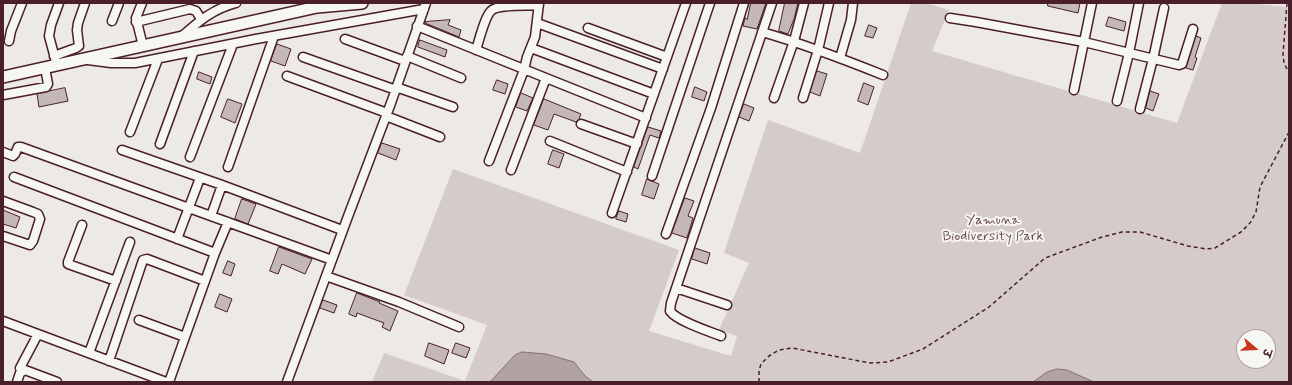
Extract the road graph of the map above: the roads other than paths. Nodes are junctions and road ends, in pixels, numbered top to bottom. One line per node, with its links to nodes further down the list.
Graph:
1 (22, 3): 34 (street)
2 (59, 3): 51 (street)
3 (85, 3): 51 (street)
4 (120, 3): 25 (street)
5 (142, 3): 24 (street)
6 (176, 3): 21 (street)
7 (236, 3): 23 (street)
8 (361, 3): 32 (street)
9 (686, 3): 45 (street)
10 (710, 3): 84 (street)
11 (744, 3): 95 (street)
12 (772, 3): 30 (street)
13 (804, 3): 35 (street)
14 (829, 3): 41 (street)
15 (853, 3): 46 (street)
16 (1092, 3): 36 (street)
17 (1139, 3): 43 (street)
18 (539, 4): 26 (street); 40 (street)
19 (425, 6): 27 (street); 31 (street)
20 (1164, 8): 50 (street)
21 (172, 13): 23 (street); 24 (street)
22 (950, 18): 36 (street)
23 (201, 19): 32 (street)
24 (136, 20): 38 (street)
25 (112, 21)
26 (537, 23): 39 (street); 53 (street)
27 (417, 26): 40 (street); 49 (street)
28 (588, 28): 45 (street)
29 (1192, 29): 50 (street)
30 (762, 32): 35 (street); 104 (street)
31 (274, 36): 37 (street); 81 (street)
32 (181, 38): 38 (street)
33 (345, 39): 49 (street)
34 (9, 41)
35 (794, 41): 41 (street); 64 (street)
36 (1084, 42): 43 (street); 61 (street)
37 (233, 44): 42 (street); 79 (street)
38 (143, 46): 47 (street)
39 (530, 48): 54 (street); 62 (street)
40 (476, 50): 54 (street)
41 (818, 50): 46 (street); 65 (street)
42 (194, 51): 48 (street); 75 (street)
43 (1129, 53): 50 (street); 66 (street)
44 (303, 57): 60 (street)
45 (667, 57): 53 (street)
46 (840, 58): 55 (street)
47 (84, 59): 48 (street); 51 (street)
48 (158, 59): 72 (street)
49 (406, 59): 58 (street); 60 (street)
50 (1153, 59): 68 (street)
51 (55, 61): 52 (street)
52 (45, 68): 57 (street); 63 (street)
53 (663, 69): 62 (street)
54 (524, 70): 59 (street); 80 (street)
55 (883, 75)
56 (287, 76): 69 (street)
57 (3, 77)
58 (461, 78)
59 (546, 78): 70 (street); 82 (street)
60 (396, 88): 67 (street); 69 (street)
61 (1074, 90)
62 (654, 94): 70 (street)
63 (3, 95)
64 (774, 98)
65 (803, 98)
66 (1117, 101)
67 (452, 107)
68 (1140, 109)
69 (386, 115): 73 (street); 94 (street)
70 (646, 118): 76 (street)
71 (581, 124): 76 (street)
72 (130, 132)
73 (440, 137)
74 (550, 141): 83 (street)
75 (160, 144)
76 (636, 144): 83 (street)
77 (122, 150): 86 (street)
78 (3, 152): 89 (street)
79 (190, 156)
80 (488, 161)
81 (228, 167)
82 (511, 170)
83 (627, 172): 90 (street)
84 (652, 176)
85 (14, 177): 97 (street)
86 (200, 178): 87 (street); 89 (street)
87 (222, 185): 91 (street); 94 (street)
88 (3, 201): 96 (street)
89 (188, 208): 91 (street); 97 (street)
90 (612, 213)
91 (211, 216): 92 (street)
92 (228, 222): 99 (street); 100 (street)
93 (82, 225): 102 (street)
94 (342, 230): 100 (street)
95 (666, 234)
96 (3, 236)
97 (177, 239): 99 (street)
98 (130, 242): 102 (street)
99 (215, 253): 103 (street)
100 (332, 260): 101 (street)
101 (326, 276): 108 (street); 119 (street)
102 (116, 281): 112 (street)
103 (205, 281): 111 (street); 113 (street)
104 (676, 288): 105 (street); 110 (street)
105 (727, 306)
106 (139, 320): 111 (street)
107 (3, 321): 109 (street)
108 (459, 327)
109 (38, 334): 112 (street); 114 (street)
110 (721, 336)
111 (185, 337): 118 (street)
112 (89, 353): 113 (street)
113 (109, 361): 117 (street)
114 (20, 368)
115 (17, 382): 116 (street)
116 (57, 382)
117 (166, 382)
118 (169, 382)
119 (287, 382)

